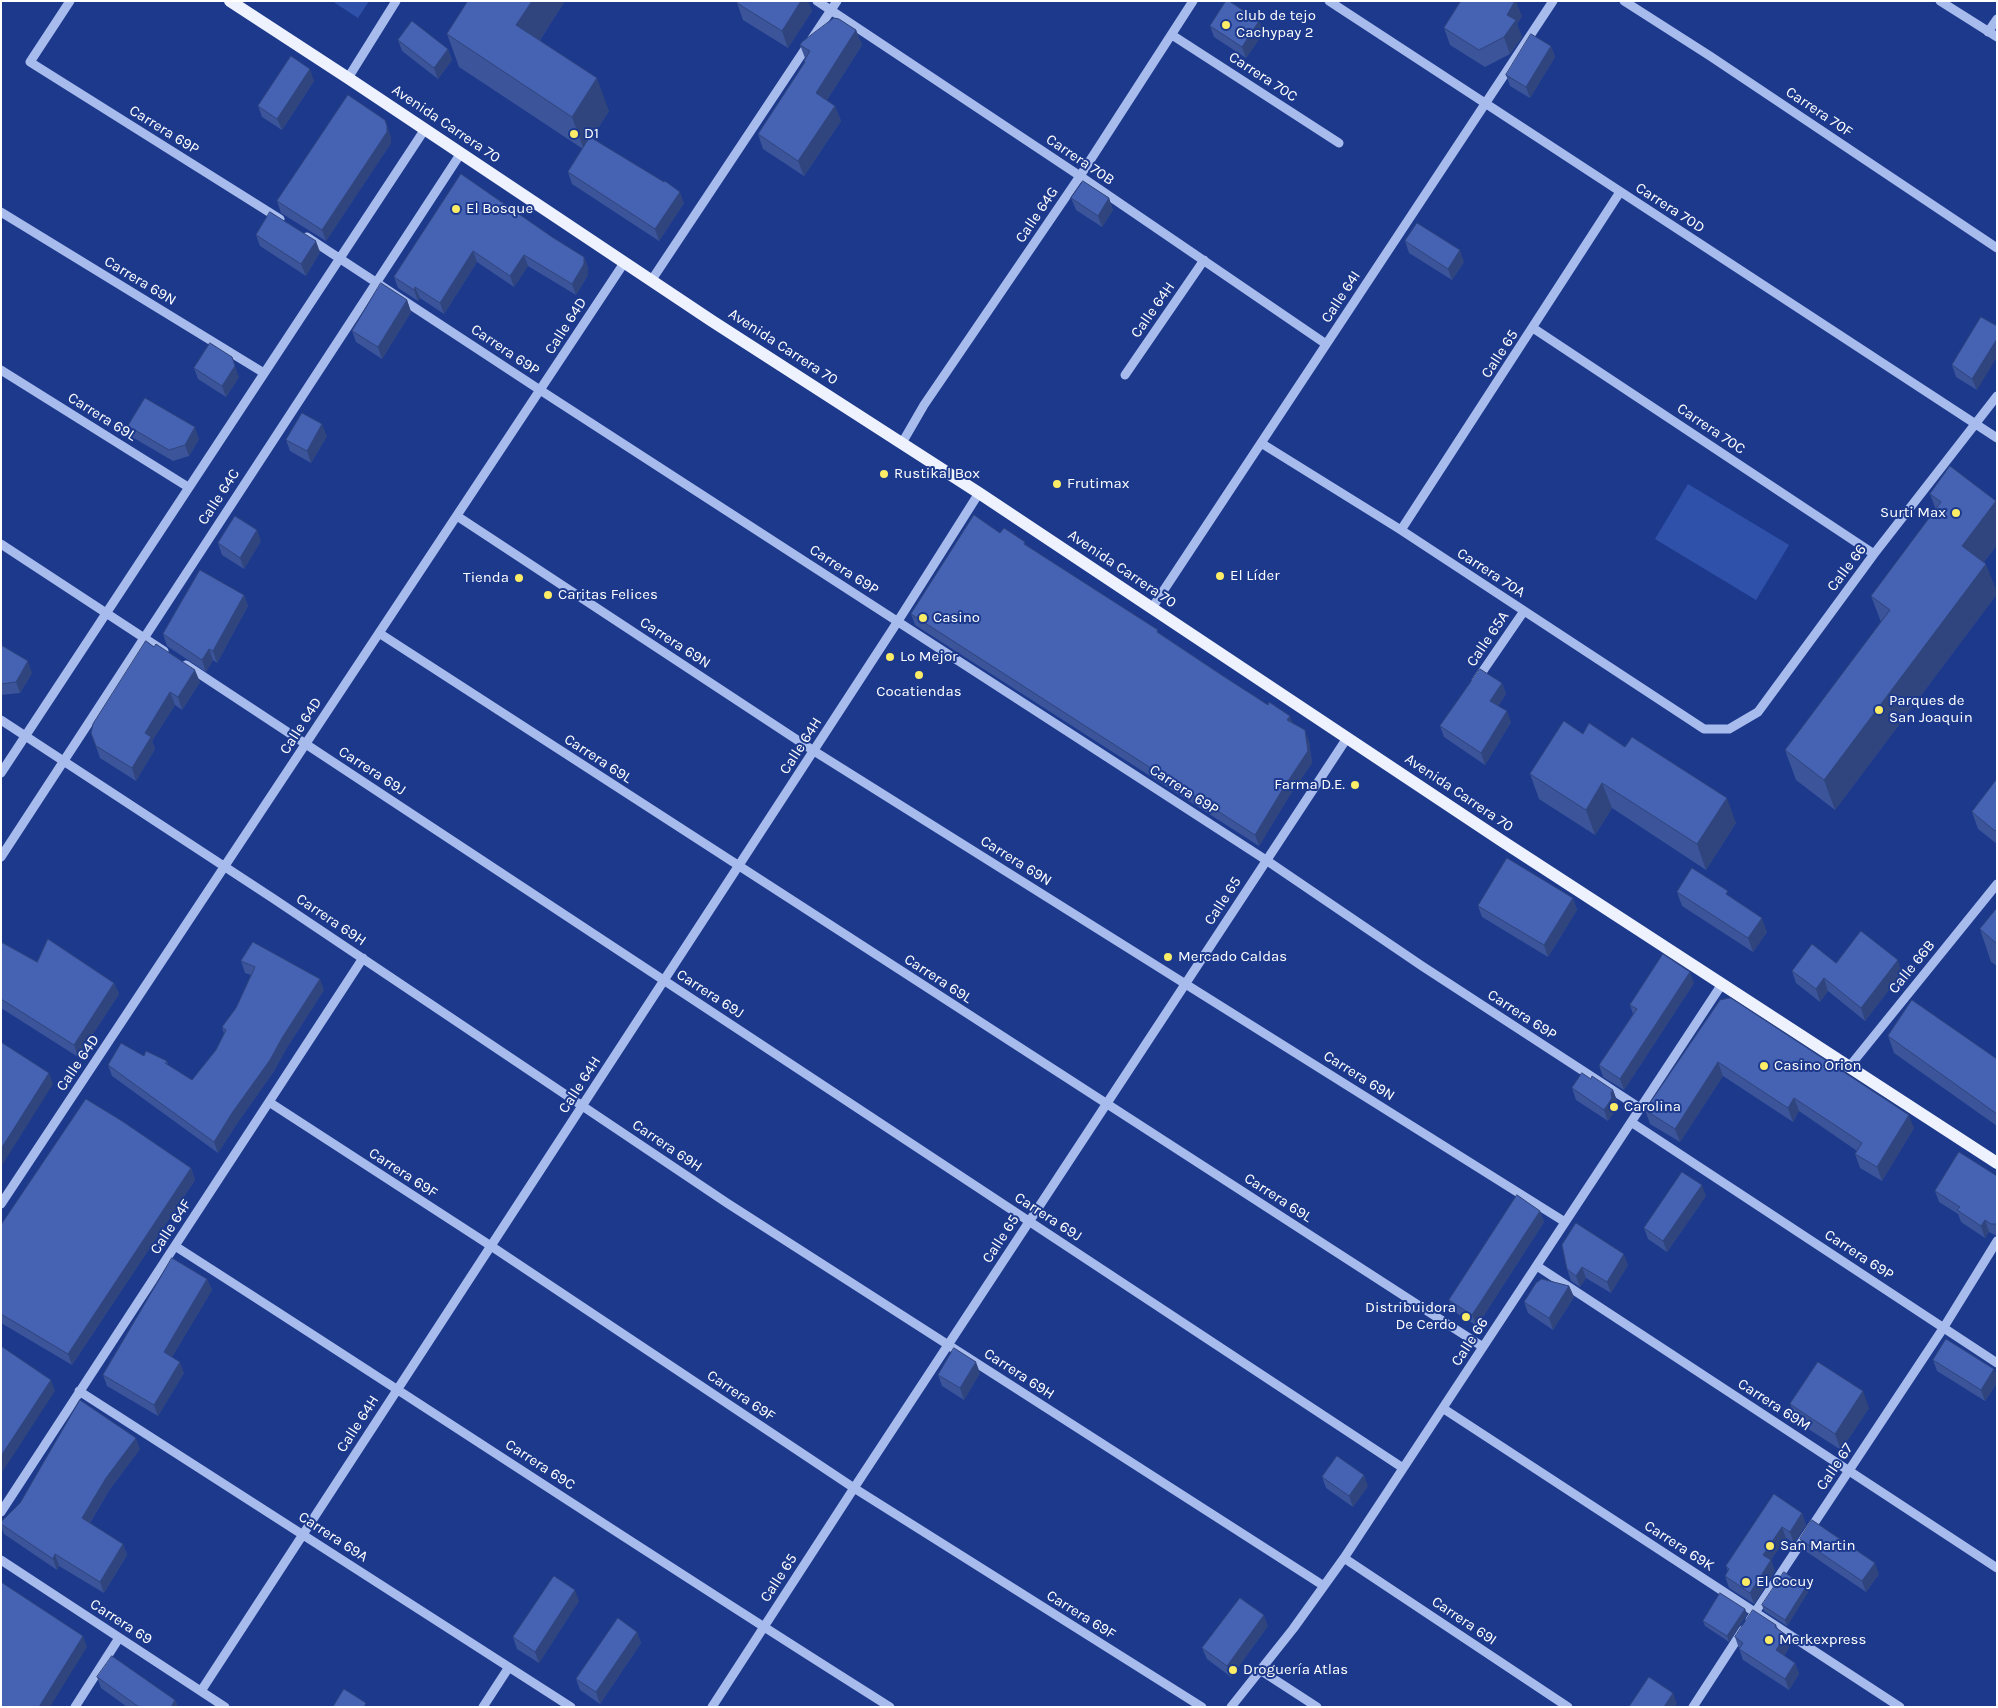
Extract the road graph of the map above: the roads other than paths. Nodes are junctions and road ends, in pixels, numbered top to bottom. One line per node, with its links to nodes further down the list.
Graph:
1 (70, 1): 24 (street, Carrera 69P)
2 (230, 1): 16 (main road, Avenida Carrera 70)
3 (396, 1): 16 (street)
4 (817, 1): 11 (street, Carrera 70B)
5 (837, 1): 11 (street)
6 (1193, 1): 14 (street, Calle 64G)
7 (1329, 1): 17 (street, Carrera 70D)
8 (1552, 1): 17 (street, Calle 64I)
9 (1624, 1): 26 (street, Carrera 70F)
10 (1940, 1): 13 (street)
11 (831, 10): 21 (street, Carrera 70B); 30 (street)
12 (1997, 19): 13 (street)
13 (1988, 32): 15 (street)
14 (1172, 34): 19 (street, Carrera 70C); 21 (street, Calle 64G)
15 (1997, 37)
16 (348, 78): 18 (main road, Avenida Carrera 70)
17 (1485, 103): 22 (street, Carrera 70D); 33 (street, Calle 64I)
18 (425, 129): 20 (main road, Avenida Carrera 70); 27 (street, Calle 64C)
19 (1339, 143)
20 (461, 153): 29 (main road, Avenida Carrera 70); 31 (street, Calle 64C)
21 (1080, 176): 28 (street, Carrera 70B); 41 (street, Calle 64G)
22 (1620, 192): 32 (street, Calle 65); 39 (street, Carrera 70D)
23 (1, 212): 35 (street, Carrera 69N)
24 (288, 225)
25 (297, 230): 27 (street, Carrera 69P)
26 (1997, 248)
27 (340, 257): 31 (street, Carrera 69P); 35 (street, Calle 64C)
28 (1204, 260): 33 (street, Carrera 70B); 36 (street, Calle 64H)
29 (624, 263): 30 (main road, Avenida Carrera 70); 37 (street, Calle 64D)
30 (651, 280): 41 (main road, Avenida Carrera 70)
31 (377, 281): 37 (street, Carrera 69P); 54 (street, Calle 64C)
32 (1533, 328): 46 (street, Calle 65); 48 (street, Carrera 70C)
33 (1326, 344): 42 (street, Calle 64I)
34 (1, 370): 43 (street, Carrera 69L)
35 (264, 373): 43 (street, Calle 64C)
36 (1125, 375)
37 (540, 390): 45 (street, Calle 64D); 52 (street, Carrera 69P)
38 (1997, 396): 39 (street, Calle 66)
39 (1976, 424): 40 (street, Carrera 70D); 48 (street, Calle 66)
40 (1997, 438)
41 (902, 443): 44 (main road, Avenida Carrera 70)
42 (1261, 443): 46 (street, Carrera 70A); 49 (street, Calle 64I)
43 (188, 487): 51 (street, Calle 64C)
44 (979, 493): 49 (main road, Avenida Carrera 70); 52 (street, Calle 64H)
45 (457, 516): 53 (street, Calle 64D); 61 (street, Carrera 69N)
46 (1401, 530): 50 (street, Carrera 70A)
47 (1, 544): 51 (street, Carrera 69J)
48 (1874, 554): 57 (street, Calle 66)
49 (1152, 608): 59 (main road, Avenida Carrera 70)
50 (1524, 611): 55 (street, Calle 65A); 57 (street, Carrera 70A)
51 (106, 612): 54 (street, Carrera 69J); 58 (street, Calle 64C)
52 (898, 621): 61 (street, Calle 64H); 65 (street, Carrera 69P)
53 (379, 633): 60 (street, Calle 64D); 67 (street, Carrera 69L)
54 (144, 637): 60 (street, Carrera 69J); 62 (street, Calle 64C)
55 (1472, 687)
56 (1, 720): 58 (street, Carrera 69H)
57 (1704, 729)
58 (26, 736): 62 (street, Carrera 69H); 63 (street, Calle 64C)
59 (1347, 738): 65 (street, Calle 65); 72 (main road, Avenida Carrera 70)
60 (306, 744): 66 (street, Calle 64D); 70 (street, Carrera 69J)
61 (814, 751): 67 (street, Calle 64H); 71 (street, Carrera 69N)
62 (64, 761): 64 (street, Calle 64C); 66 (street, Carrera 69H)
63 (1, 773)
64 (1, 856)
65 (1266, 860): 71 (street, Calle 65); 77 (street, Carrera 69P)
66 (225, 866): 69 (street, Carrera 69H); 80 (street, Calle 64D)
67 (739, 866): 70 (street, Calle 64H); 75 (street, Carrera 69L)
68 (1997, 884): 73 (street, Calle 66B)
69 (363, 958): 74 (street, Calle 64F); 76 (street, Carrera 69H)
70 (664, 980): 76 (street, Calle 64H); 81 (street, Carrera 69J)
71 (1185, 984): 75 (street, Calle 65); 82 (street, Carrera 69N)
72 (1722, 984): 73 (main road, Avenida Carrera 70); 77 (street, Calle 66)
73 (1849, 1067): 79 (main road, Avenida Carrera 70)
74 (269, 1102): 84 (street, Calle 64F); 85 (street, Carrera 69F)
75 (1106, 1103): 81 (street, Calle 65); 89 (street, Carrera 69L)
76 (582, 1106): 85 (street, Calle 64H); 88 (street, Carrera 69H)
77 (1640, 1108): 78 (street, Calle 66)
78 (1631, 1122): 82 (street, Calle 66); 87 (street, Carrera 69P)
79 (1997, 1163)
80 (1, 1204)
81 (1029, 1221): 88 (street, Calle 65); 94 (street, Carrera 69J)
82 (1565, 1222): 86 (street, Calle 66)
83 (1997, 1241): 87 (street, Calle 67)
84 (175, 1246): 91 (street, Carrera 69C); 92 (street, Calle 64F)
85 (491, 1246): 91 (street, Calle 64H); 96 (street, Carrera 69F)
86 (1537, 1266): 89 (street, Calle 66); 95 (street, Carrera 69M)
87 (1944, 1327): 90 (street, Carrera 69P); 95 (street, Calle 67)
88 (948, 1345): 96 (street, Calle 65); 102 (street, Carrera 69H)
89 (1483, 1347): 93 (street, Calle 66)
90 (1997, 1363)
91 (398, 1389): 98 (street, Calle 64H); 104 (street, Carrera 69C)
92 (80, 1391): 97 (street, Calle 64F); 98 (street, Carrera 69A)
93 (1444, 1408): 94 (street, Calle 66); 103 (street, Carrera 69K)
94 (1403, 1468): 99 (street, Calle 66)
95 (1849, 1471): 101 (street, Carrera 69M); 103 (street, Calle 67)
96 (854, 1488): 104 (street, Calle 65); 115 (street, Carrera 69F)
97 (1, 1512)
98 (304, 1534): 106 (street, Carrera 69A); 108 (street, Calle 64H)
99 (1344, 1558): 102 (street, Calle 66); 118 (street, Carrera 69I)
100 (1, 1560): 105 (street, Carrera 69)
101 (1997, 1568)
102 (1324, 1586): 107 (street, Calle 66)
103 (1755, 1612): 119 (street, Calle 67); 120 (street, Carrera 69K)
104 (763, 1628): 113 (street, Calle 65); 114 (street, Carrera 69C)
105 (119, 1638): 108 (street, Carrera 69); 109 (street)
106 (509, 1667): 111 (street); 112 (street, Carrera 69A)
107 (1260, 1670): 116 (street, Calle 66); 117 (street)
108 (201, 1691): 110 (street, Carrera 69)
109 (75, 1707)
110 (225, 1707)
111 (484, 1707)
112 (571, 1707)
113 (712, 1707)
114 (890, 1707)
115 (1202, 1707)
116 (1231, 1707)
117 (1317, 1707)
118 (1568, 1707)
119 (1693, 1707)
120 (1900, 1707)

